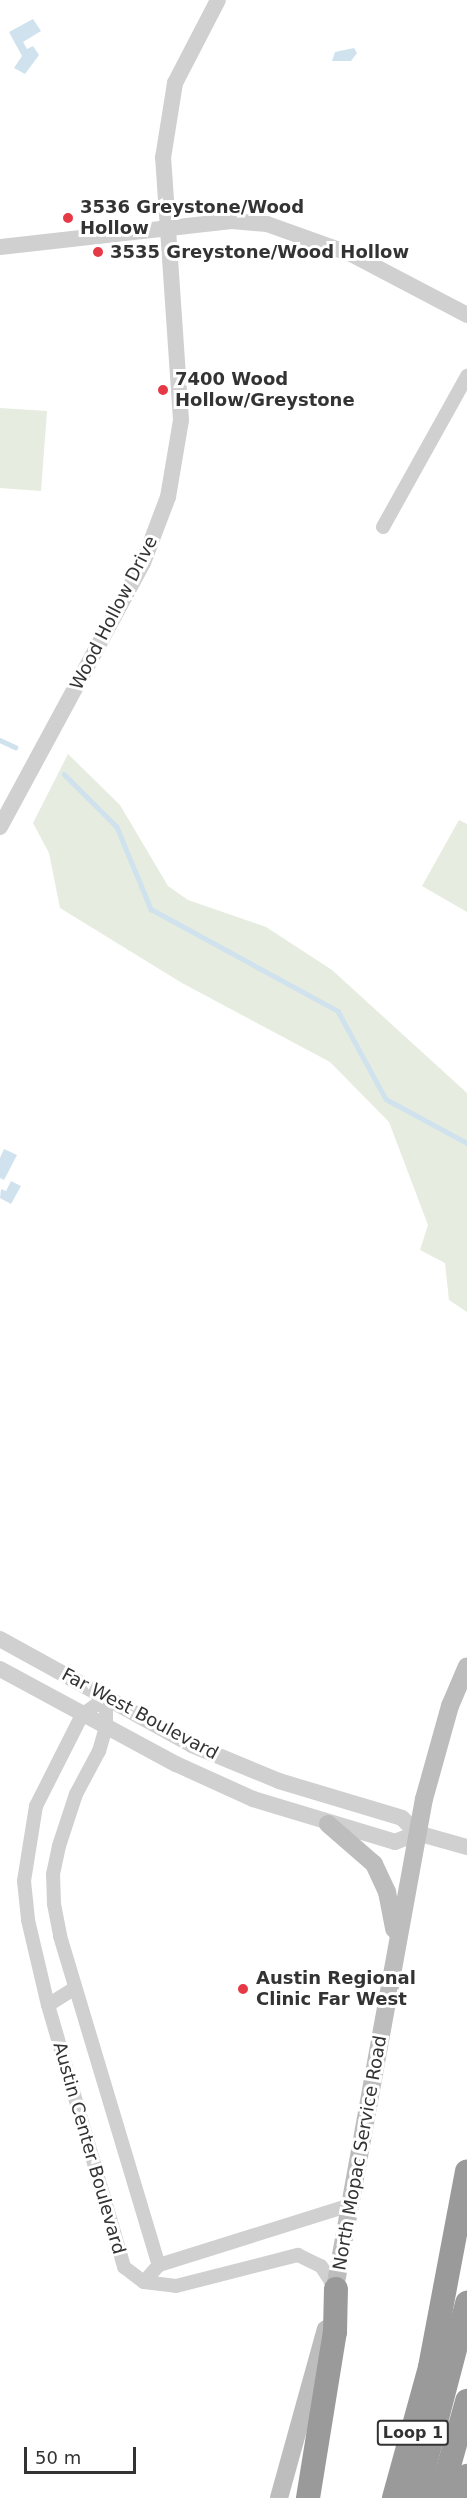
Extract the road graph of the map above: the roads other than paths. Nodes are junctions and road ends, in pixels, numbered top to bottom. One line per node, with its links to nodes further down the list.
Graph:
1 (218, 0): 2 (street, Wood Hollow Drive)
2 (166, 229): 3 (street); 4 (street); 7 (street, Wood Hollow Drive)
3 (0, 247)
4 (467, 315)
5 (467, 376): 6 (street)
6 (383, 527)
7 (0, 827)
8 (0, 1639): 11 (street, Far West Boulevard)
9 (467, 1666): 15 (main road, North Mopac Service Road)
10 (0, 1669): 12 (street, Far West Boulevard)
11 (106, 1698): 12 (street, Austin Center Boulevard); 13 (street, Austin Center Boulevard); 15 (street, Far West Boulevard)
12 (82, 1715): 13 (street, Far West Boulevard); 19 (street, Austin Center Boulevard)
13 (106, 1727): 14 (street, Far West Boulevard); 18 (street, Austin Center Boulevard)
14 (328, 1824): 15 (street, Far West Boulevard); 17 (main road)
15 (417, 1833): 16 (street, Far West Boulevard); 17 (main road, North Mopac Service Road)
16 (467, 1847)
17 (396, 1954): 21 (main road, North Mopac Service Road)
18 (75, 1988): 19 (street); 22 (street, Austin Center Boulevard)
19 (48, 2005): 24 (street, Austin Center Boulevard)
20 (467, 2171): 27 (highway, Loop 1)
21 (351, 2205): 22 (street); 25 (main road, North Mopac Service Road)
22 (159, 2265): 24 (street)
23 (467, 2269): 27 (highway)
24 (144, 2282): 25 (street)
25 (336, 2289): 30 (main road, North Mopac Service Road); 31 (highway)
26 (467, 2303): 33 (highway)
27 (430, 2367): 32 (highway, Loop 1)
28 (467, 2402): 34 (highway)
29 (467, 2476): 35 (highway)
30 (279, 2498)
31 (308, 2498)
32 (394, 2498)
33 (416, 2498)
34 (440, 2498)
35 (461, 2498)

